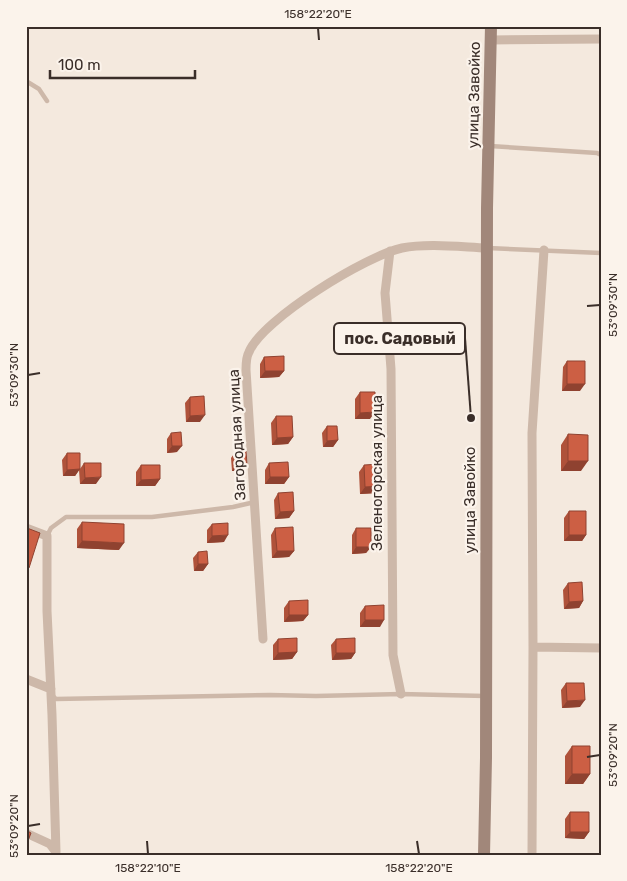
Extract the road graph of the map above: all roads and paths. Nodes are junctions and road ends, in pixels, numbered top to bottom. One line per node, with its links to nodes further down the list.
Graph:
1 (491, 26): 3 (main road, улица Завойко)
2 (601, 39): 3 (street)
3 (491, 40): 6 (main road, улица Завойко)
4 (26, 81): 5 (lane)
5 (47, 101)
6 (490, 146): 7 (lane); 8 (main road, улица Завойко)
7 (601, 155)
8 (487, 248): 9 (lane); 10 (street, Загородная улица); 21 (main road, улица Завойко)
9 (544, 250): 11 (lane); 16 (street)
10 (390, 251): 12 (street, Загородная улица); 20 (street, Зеленогорская улица)
11 (601, 253)
12 (255, 502): 14 (lane); 15 (street, Загородная улица)
13 (26, 528): 14 (street)
14 (47, 536): 19 (street)
15 (263, 639)
16 (533, 647): 17 (street); 25 (street)
17 (601, 648)
18 (26, 679): 19 (street)
19 (51, 690): 20 (lane); 23 (street)
20 (401, 694): 21 (lane)
21 (486, 696): 24 (main road, улица Завойко)
22 (26, 833): 23 (street)
23 (56, 854)
24 (484, 855)
25 (532, 855)

